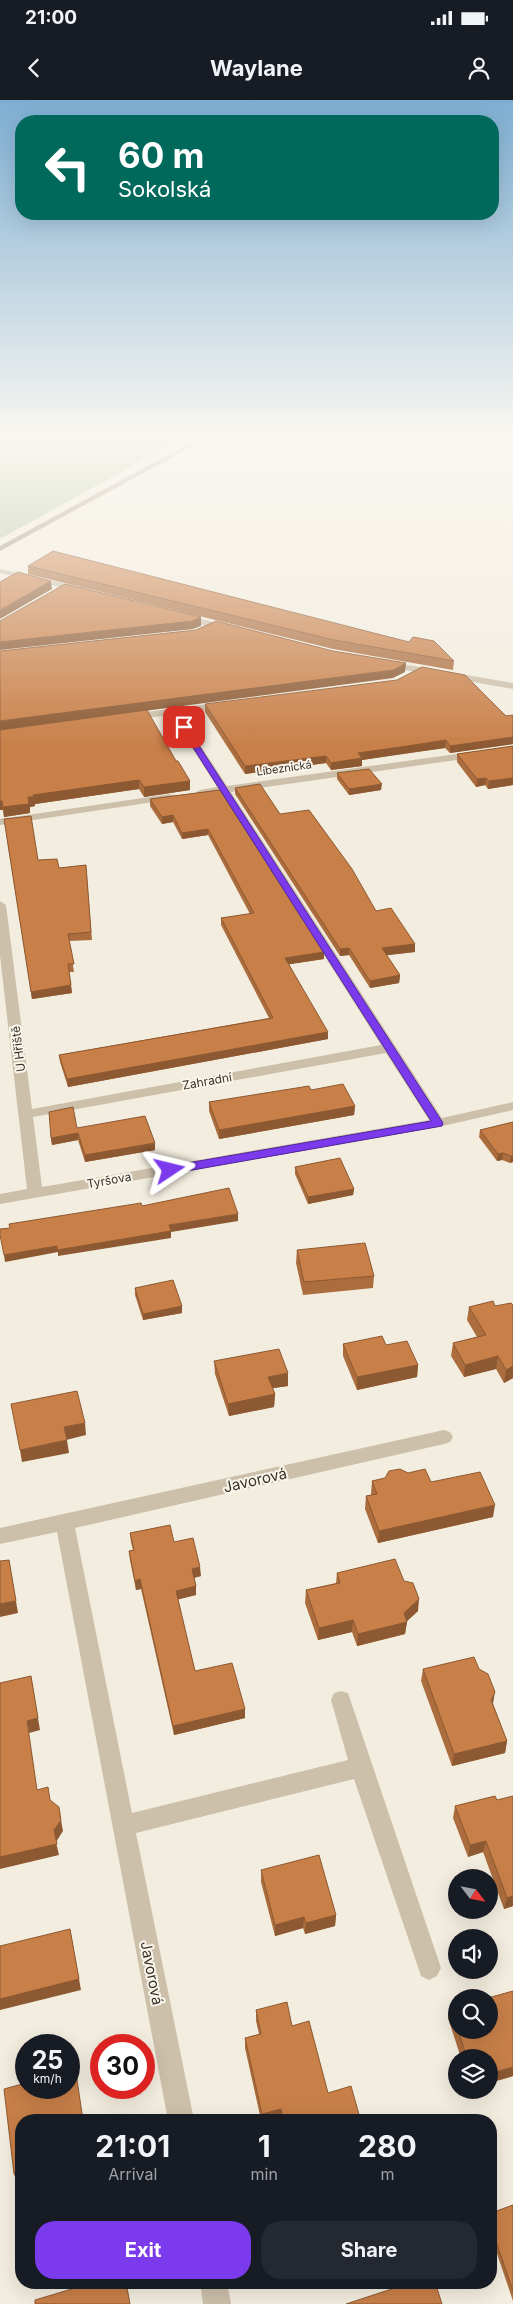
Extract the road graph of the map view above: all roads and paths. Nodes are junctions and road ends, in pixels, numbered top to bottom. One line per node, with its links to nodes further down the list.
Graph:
1 (13, 542): 2 (main road)
2 (0, 549)
3 (0, 571): 4 (street)
4 (94, 594)
5 (177, 616): 6 (street)
6 (214, 625): 7 (street); 8 (street)
7 (241, 632)
8 (196, 633)
9 (371, 661): 10 (street)
10 (419, 670): 11 (street); 12 (street)
11 (404, 678)
12 (513, 686)
13 (232, 704): 14 (street)
14 (174, 712): 15 (street); 17 (street)
15 (116, 719)
16 (513, 749): 17 (street, Líbeznická)
17 (223, 790): 18 (street, Líbeznická); 20 (street)
18 (0, 822)
19 (0, 905): 22 (street, U Hřiště)
20 (389, 1048): 22 (street, Zahradní); 23 (street)
21 (513, 1106): 23 (street, Tyršova)
22 (26, 1114): 24 (street, U Hřiště)
23 (438, 1123): 24 (street, Tyršova)
24 (35, 1193): 25 (street, Tyršova)
25 (0, 1199)
26 (444, 1437): 27 (street, Javorová)
27 (65, 1522): 28 (street, Javorová); 31 (street, Javorová)
28 (0, 1536)
29 (341, 1700): 30 (street)
30 (360, 1767): 31 (street); 32 (street)
31 (123, 1826): 33 (street, Javorová)
32 (429, 1968)
33 (180, 2114)
34 (214, 2289): 35 (street)
35 (217, 2304)

